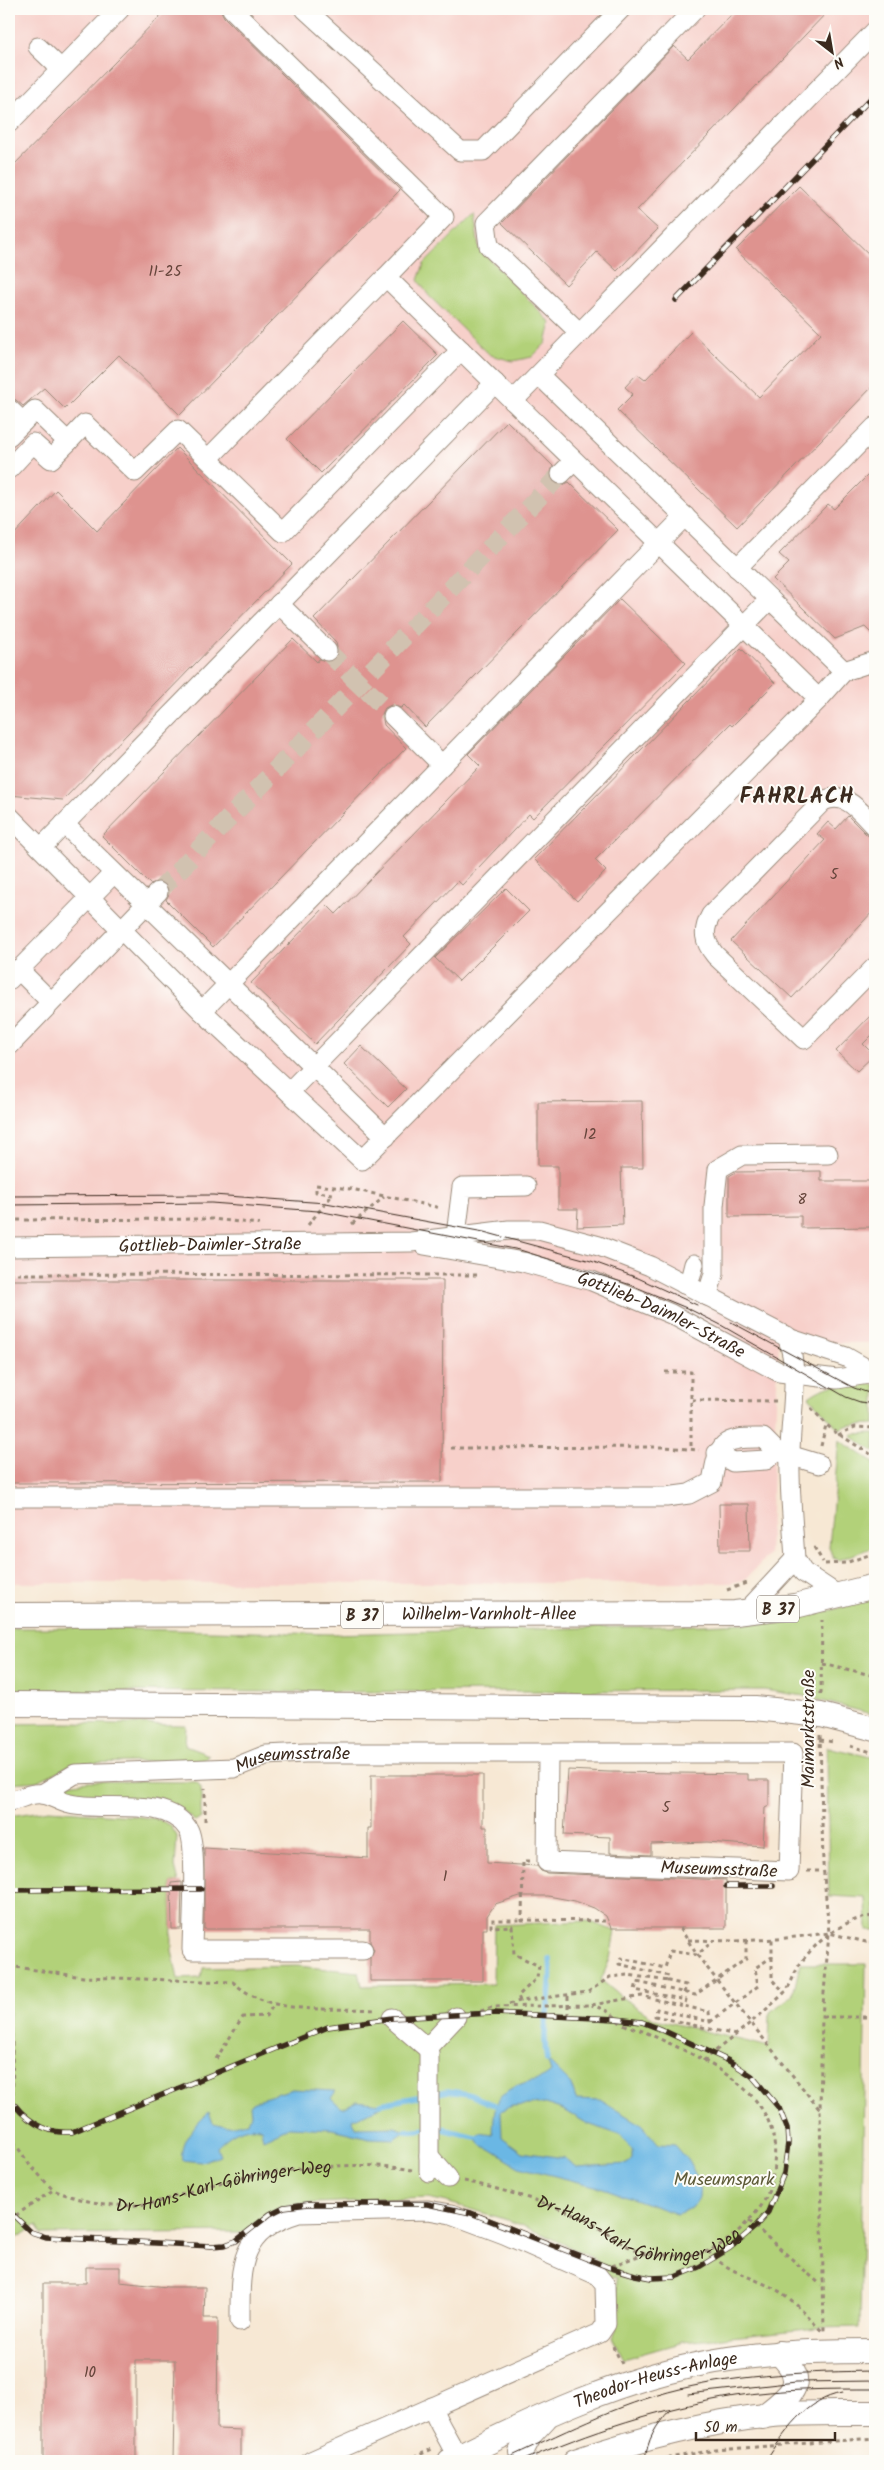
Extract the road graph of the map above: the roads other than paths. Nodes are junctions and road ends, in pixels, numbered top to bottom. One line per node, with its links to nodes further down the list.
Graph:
1 (232, 9): 10 (street)
2 (305, 9): 3 (street)
3 (621, 9)
4 (696, 9): 11 (street)
5 (114, 11): 8 (street)
6 (875, 31): 11 (street)
7 (38, 47): 8 (street)
8 (61, 69): 9 (street)
9 (9, 122)
10 (386, 277): 12 (street); 21 (street)
11 (580, 333): 13 (street)
12 (461, 350): 14 (street); 21 (street)
13 (539, 375): 15 (street); 25 (street)
14 (495, 383): 15 (street); 29 (street)
15 (513, 401): 22 (street)
16 (9, 409): 17 (street)
17 (22, 422): 19 (street); 20 (street)
18 (875, 427): 27 (street)
19 (9, 436)
20 (68, 442): 21 (street); 23 (street)
21 (208, 459)
22 (574, 461): 24 (street); 26 (street)
23 (9, 469)
24 (561, 474)
25 (685, 516): 26 (street); 27 (street)
26 (659, 543): 30 (street); 36 (street)
27 (737, 568): 28 (street)
28 (770, 599): 30 (street); 33 (street)
29 (279, 604): 31 (street); 38 (street)
30 (744, 626): 34 (street); 51 (street)
31 (327, 651)
32 (875, 661): 33 (street)
33 (844, 671): 34 (street)
34 (819, 699): 53 (street)
35 (393, 716): 36 (street)
36 (442, 764): 47 (street)
37 (9, 816): 40 (street)
38 (64, 824): 40 (street); 41 (street)
39 (875, 827): 45 (street)
40 (41, 848): 42 (street)
41 (114, 873): 42 (street); 43 (street)
42 (90, 898): 44 (street); 46 (street)
43 (152, 898): 44 (street); 47 (street)
44 (120, 931): 48 (street); 49 (street)
45 (875, 967)
46 (13, 974): 48 (street)
47 (228, 984): 49 (street); 51 (street)
48 (50, 1001): 50 (street)
49 (202, 1011): 52 (street)
50 (9, 1046)
51 (313, 1067): 52 (street); 53 (street)
52 (289, 1092): 53 (street)
53 (386, 1137)
54 (828, 1154): 62 (street)
55 (526, 1186): 57 (street)
56 (539, 1230): 57 (street, Gottlieb-Daimler-Straße); 59 (street); 61 (street, Gottlieb-Daimler-Straße)
57 (459, 1243): 58 (street, Gottlieb-Daimler-Straße); 59 (street, Gottlieb-Daimler-Straße)
58 (9, 1247)
59 (523, 1262): 65 (street, Gottlieb-Daimler-Straße)
60 (694, 1264): 61 (street)
61 (684, 1284): 62 (street, Gottlieb-Daimler-Straße)
62 (707, 1296): 63 (street, Gottlieb-Daimler-Straße)
63 (787, 1336): 64 (street, Gottlieb-Daimler-Straße); 65 (street)
64 (875, 1373): 65 (street, Gottlieb-Daimler-Straße)
65 (795, 1376): 66 (street)
66 (783, 1454): 67 (street); 68 (street); 69 (street)
67 (819, 1464)
68 (9, 1497)
69 (794, 1559): 71 (street); 72 (street)
70 (875, 1586): 71 (main road, Wilhelm-Varnholt-Allee / B 37)
71 (831, 1598): 72 (main road, Wilhelm-Varnholt-Allee / B 37)
72 (746, 1612): 73 (main road, Wilhelm-Varnholt-Allee / B 37)
73 (9, 1615)
74 (9, 1704): 75 (main road)
75 (875, 1729)
76 (548, 1754): 76 (street, Museumsstraße); 78 (street, Museumsstraße)
77 (9, 1788): 78 (street)
78 (35, 1794): 79 (street, Museumsstraße); 80 (street)
79 (9, 1801)
80 (363, 1950)
81 (456, 2017): 83 (street)
82 (392, 2018): 83 (street)
83 (428, 2051): 84 (street)
84 (448, 2178)
85 (240, 2321): 88 (street)
86 (875, 2351): 87 (main road, Theodor-Heuss-Anlage)
87 (779, 2353): 89 (main road, Theodor-Heuss-Anlage); 91 (main road)
88 (432, 2407): 92 (street); 93 (street)
89 (550, 2413): 92 (main road, Theodor-Heuss-Anlage); 94 (main road)
90 (875, 2413): 91 (main road)
91 (763, 2416): 95 (main road)
92 (452, 2453)
93 (311, 2461)
94 (524, 2461)
95 (575, 2461)

